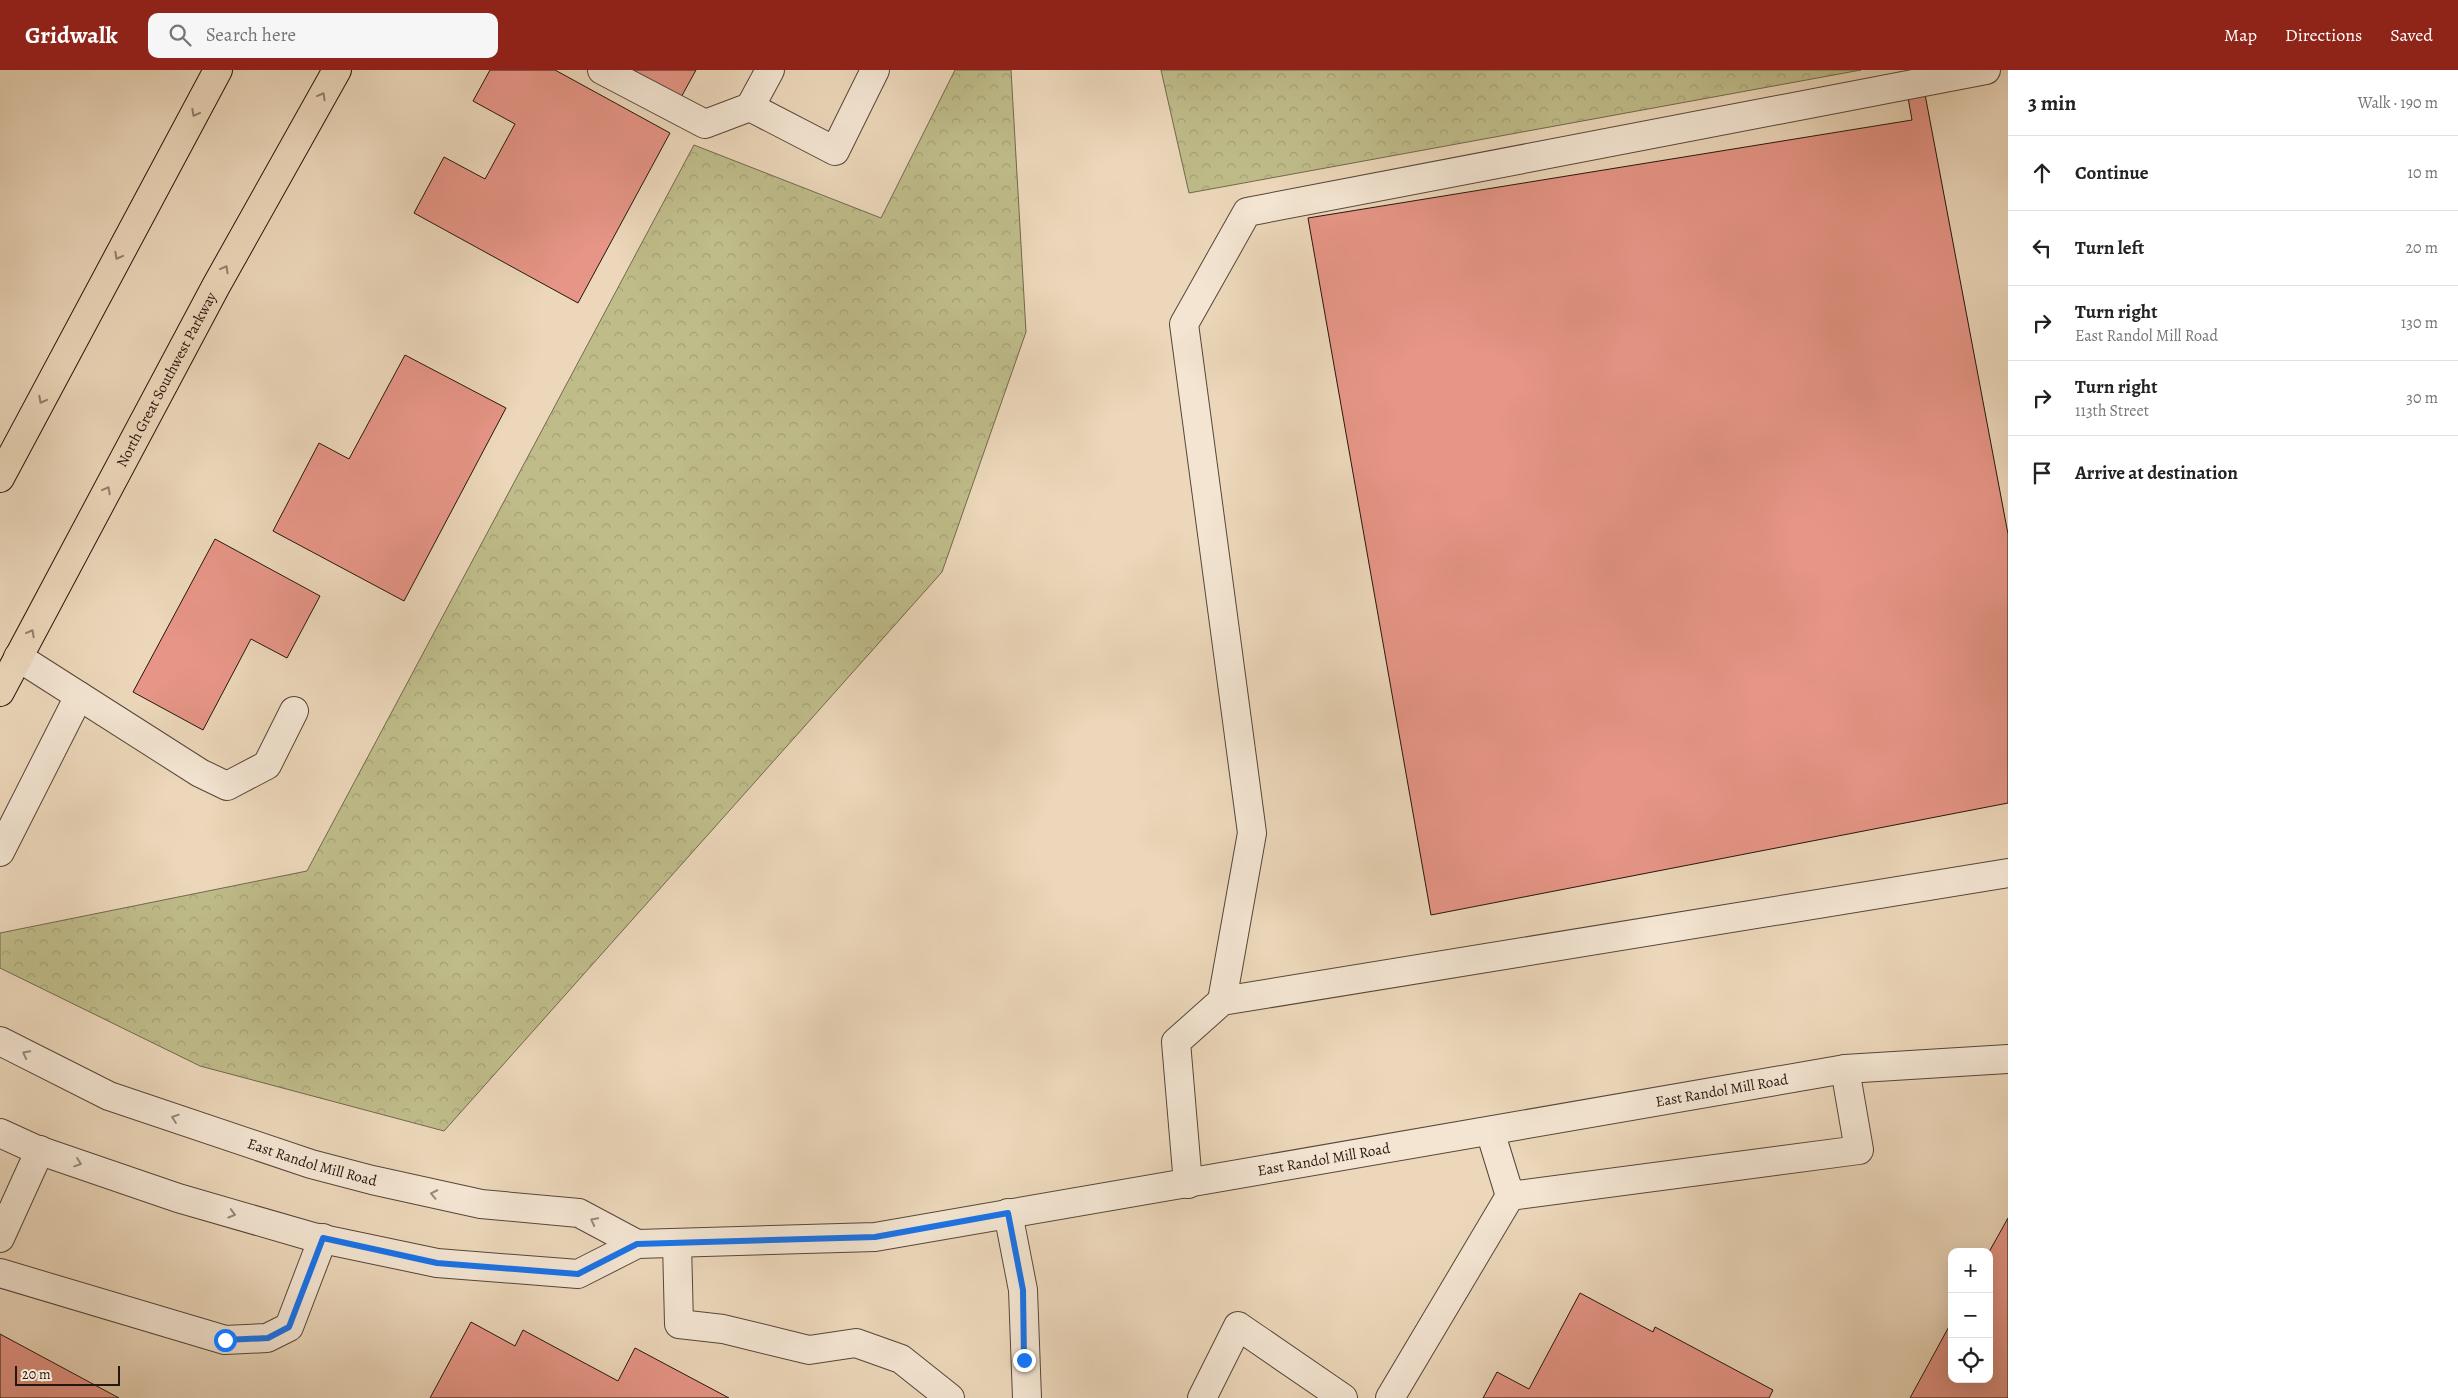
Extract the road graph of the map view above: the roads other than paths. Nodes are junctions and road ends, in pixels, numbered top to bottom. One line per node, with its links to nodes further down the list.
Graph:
1 (218, 70): 8 (main road, one-way to 8)
2 (337, 70): 9 (main road, North Great Southwest Parkway, one-way to 2)
3 (602, 70): 7 (street)
4 (770, 70): 7 (street)
5 (875, 70): 7 (street)
6 (1986, 70): 15 (street)
7 (750, 107)
8 (0, 478)
9 (18, 658): 10 (main road, North Great Southwest Parkway); 11 (street)
10 (0, 692)
11 (79, 696): 12 (street); 13 (street)
12 (294, 711)
13 (0, 852)
14 (2008, 873): 15 (street)
15 (1222, 1001): 22 (street)
16 (0, 1041): 28 (street, East Randol Mill Road, one-way to 16)
17 (2008, 1059): 18 (street, East Randol Mill Road)
18 (1846, 1069): 19 (street, East Randol Mill Road); 23 (street)
19 (1490, 1131): 22 (street, East Randol Mill Road); 23 (street)
20 (0, 1133): 21 (street, East Randol Mill Road)
21 (40, 1150): 25 (street); 26 (street, East Randol Mill Road, one-way to 26)
22 (1188, 1184): 24 (street, East Randol Mill Road)
23 (1510, 1196): 34 (street)
24 (1008, 1213): 27 (street, East Randol Mill Road); 31 (street)
25 (0, 1238)
26 (323, 1238): 28 (street, East Randol Mill Road); 29 (street)
27 (677, 1243): 28 (street, East Randol Mill Road); 30 (street)
28 (637, 1244)
29 (0, 1273)
30 (936, 1393)
31 (1027, 1398)
32 (1202, 1398): 33 (street)
33 (1343, 1398)
34 (1390, 1398)

